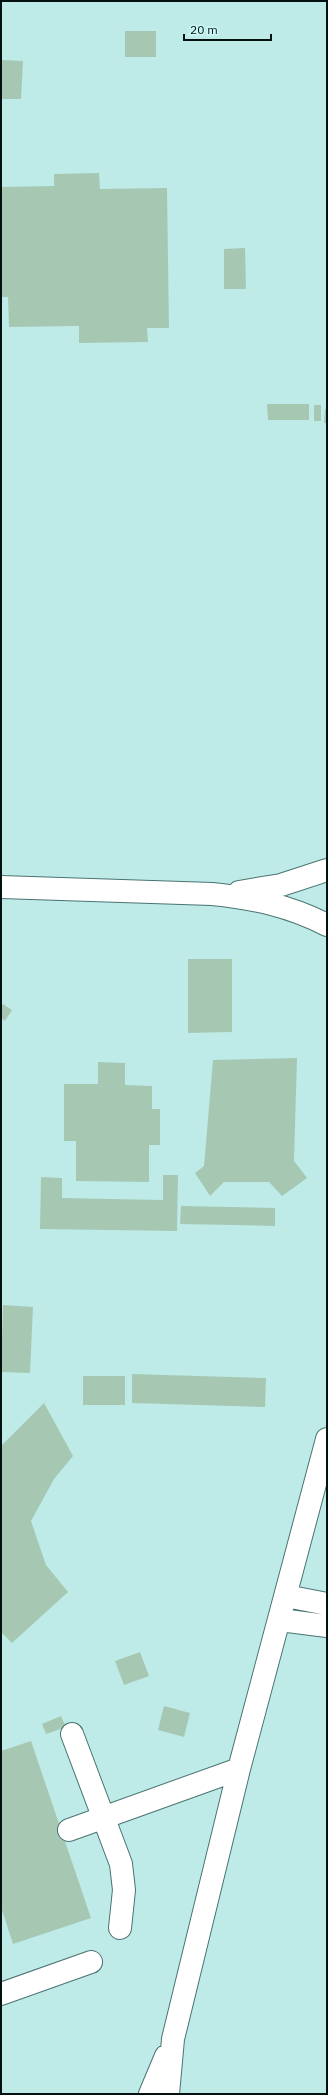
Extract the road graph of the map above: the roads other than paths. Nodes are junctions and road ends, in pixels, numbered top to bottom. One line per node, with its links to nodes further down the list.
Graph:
1 (327, 870): 3 (street)
2 (1, 887): 3 (street)
3 (212, 894): 4 (street)
4 (327, 925)
5 (327, 1439): 6 (street)
6 (286, 1596): 7 (street); 8 (street)
7 (327, 1604)
8 (280, 1620): 9 (street); 11 (street)
9 (327, 1626)
10 (72, 1734): 12 (street)
11 (239, 1769): 12 (street); 17 (street)
12 (104, 1818): 13 (street); 14 (street)
13 (69, 1830)
14 (120, 1928)
15 (92, 1962): 16 (street)
16 (1, 1994)
17 (173, 2039): 18 (street); 19 (street)
18 (150, 2094)
19 (168, 2094)

